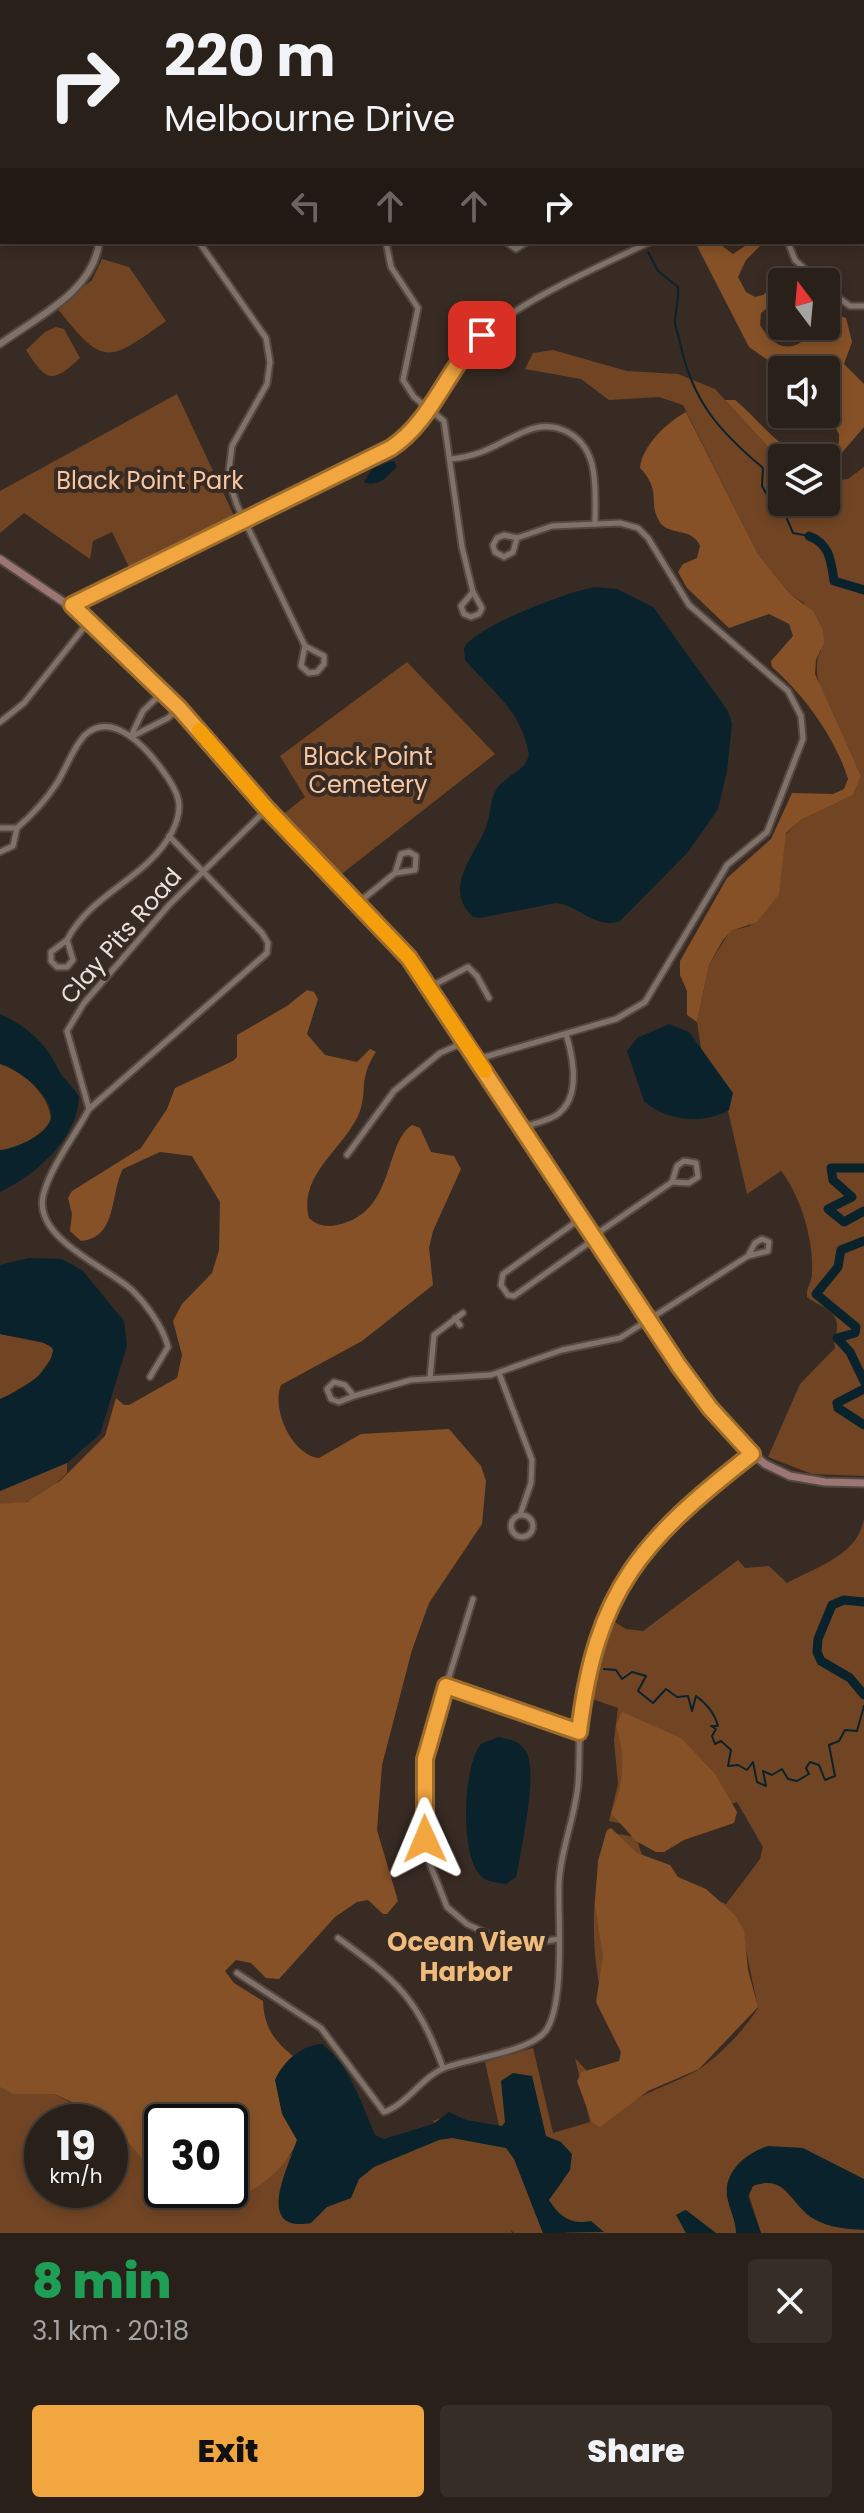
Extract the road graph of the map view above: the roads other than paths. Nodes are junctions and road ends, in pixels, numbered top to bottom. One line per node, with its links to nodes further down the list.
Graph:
1 (629, 0): 2 (street)
2 (637, 0)
3 (99, 244): 11 (street)
4 (200, 244): 14 (street)
5 (386, 244): 12 (street)
6 (646, 244): 12 (street)
7 (789, 244): 8 (street)
8 (804, 268)
9 (840, 299): 10 (street)
10 (864, 306)
11 (0, 344)
12 (430, 408): 13 (street); 14 (street)
13 (451, 459): 15 (street); 18 (street)
14 (245, 521): 19 (street); 21 (street)
15 (595, 524): 16 (street); 37 (street)
16 (517, 538): 16 (street)
17 (0, 559): 19 (main road)
18 (473, 592): 18 (street)
19 (72, 605): 20 (main road)
20 (90, 620): 22 (main road); 24 (street)
21 (305, 646): 21 (street)
22 (163, 692): 23 (main road); 25 (street)
23 (179, 708): 25 (street); 26 (main road)
24 (0, 722)
25 (131, 737): 28 (street); 29 (street)
26 (267, 809): 31 (street, Clay Pits Road); 33 (main road)
27 (0, 828): 28 (street)
28 (17, 828): 30 (street)
29 (169, 836): 31 (street); 34 (street)
30 (0, 852)
31 (204, 869): 40 (street, Clay Pits Road); 40 (street)
32 (395, 873): 32 (street); 33 (street)
33 (358, 903): 35 (main road)
34 (67, 940): 34 (street)
35 (430, 987): 36 (street); 38 (main road)
36 (489, 998)
37 (566, 1034): 39 (street); 41 (street)
38 (466, 1041): 39 (main road); 42 (street)
39 (478, 1059): 41 (main road)
40 (89, 1109): 52 (street)
41 (522, 1128): 44 (main road)
42 (347, 1155)
43 (672, 1182): 43 (street); 45 (street)
44 (580, 1219): 45 (main road); 45 (street)
45 (592, 1238): 49 (main road)
46 (748, 1256): 49 (street)
47 (463, 1313): 48 (street)
48 (455, 1318): 50 (street); 53 (street)
49 (648, 1321): 51 (street); 55 (main road)
50 (460, 1325)
51 (499, 1373): 53 (street); 57 (street)
52 (150, 1377)
53 (430, 1378): 54 (street)
54 (354, 1396): 54 (street)
55 (752, 1454): 56 (main road); 60 (street)
56 (864, 1483)
57 (521, 1512): 57 (street)
58 (473, 1599): 59 (street)
59 (446, 1686): 60 (street); 62 (street)
60 (579, 1732): 62 (street)
61 (338, 1938): 66 (street)
62 (559, 1939): 66 (street)
63 (237, 1973): 65 (street)
64 (250, 1973): 65 (street)
65 (246, 1979): 66 (street)
66 (443, 2068)

